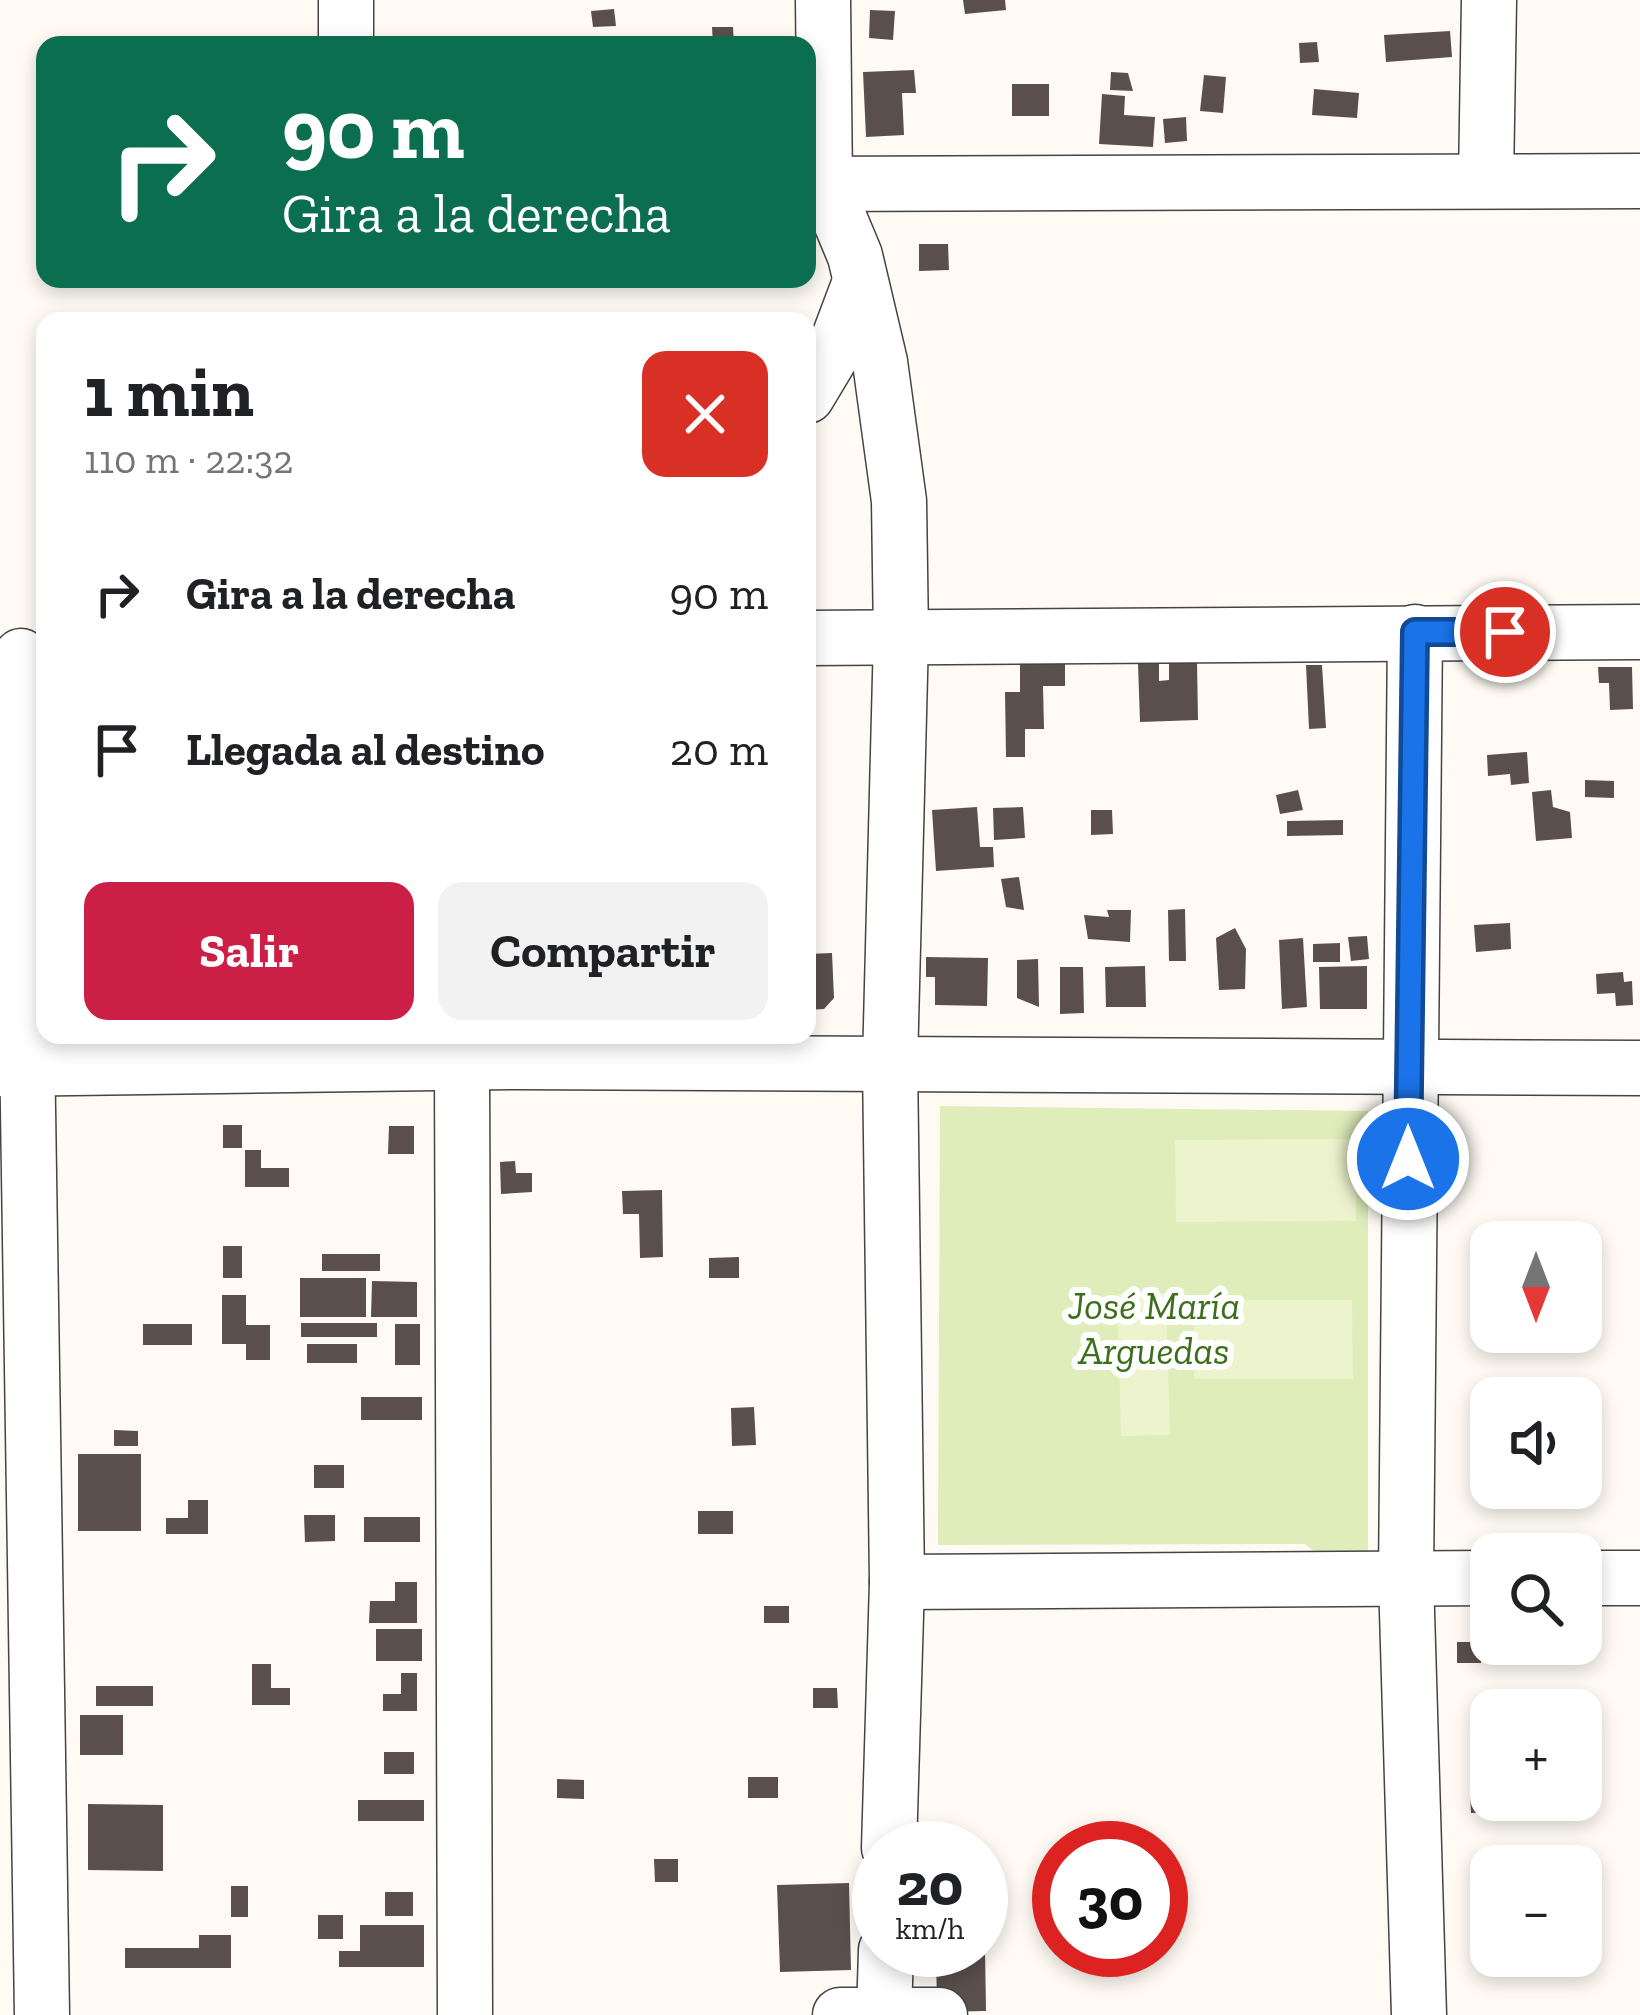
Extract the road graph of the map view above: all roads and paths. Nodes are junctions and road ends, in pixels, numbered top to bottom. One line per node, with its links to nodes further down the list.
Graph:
1 (346, 0): 4 (street)
2 (823, 0): 7 (street)
3 (1489, 0): 5 (street)
4 (346, 36)
5 (1486, 179): 6 (street); 7 (street)
6 (1640, 182)
7 (816, 184): 8 (street)
8 (860, 282): 9 (street); 12 (street)
9 (816, 381)
10 (1415, 632): 11 (street); 12 (street); 17 (street)
11 (1640, 632)
12 (901, 637): 13 (street); 16 (street)
13 (816, 638)
14 (22, 656): 19 (street)
15 (462, 1064): 16 (street); 19 (street); 28 (street)
16 (890, 1064): 17 (street); 24 (street)
17 (1408, 1066): 18 (street); 20 (street)
18 (1640, 1068)
19 (13, 1069): 27 (street)
20 (1406, 1578): 21 (street); 24 (street); 32 (street)
21 (1470, 1578)
22 (1602, 1578): 23 (street)
23 (1640, 1578)
24 (897, 1582): 25 (street)
25 (890, 1821)
26 (885, 1977): 30 (street)
27 (42, 2015)
28 (465, 2015)
29 (840, 2015): 30 (street)
30 (884, 2015): 31 (street)
31 (940, 2015)
32 (1419, 2015)

